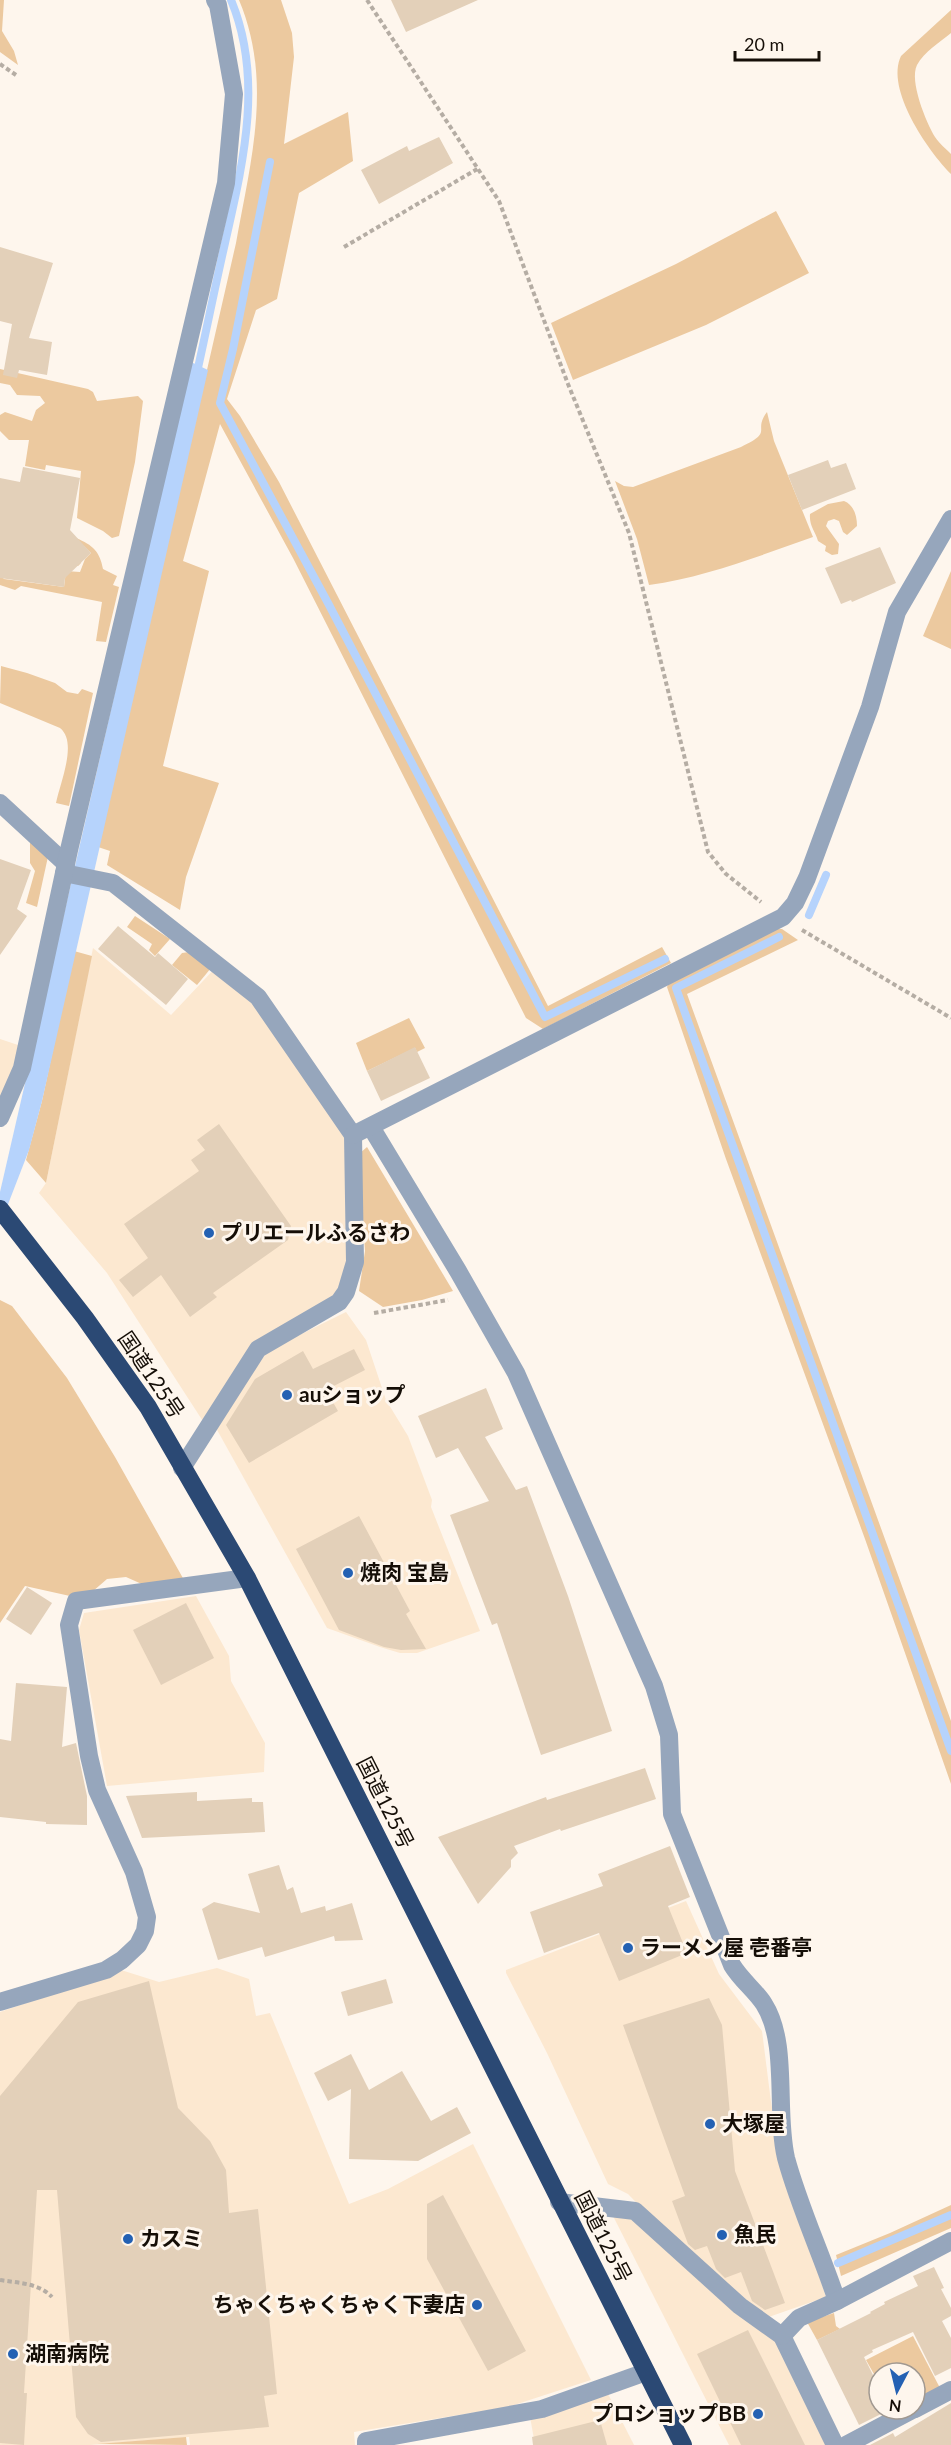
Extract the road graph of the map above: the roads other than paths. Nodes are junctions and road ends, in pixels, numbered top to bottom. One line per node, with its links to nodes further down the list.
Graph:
1 (215, 0): 4 (street)
2 (951, 519): 6 (street)
3 (0, 803): 4 (street)
4 (65, 869): 5 (street); 7 (street)
5 (0, 1118)
6 (371, 1127): 7 (street); 14 (street)
7 (353, 1135): 9 (street)
8 (0, 1209): 9 (highway, 国道125号)
9 (182, 1468): 10 (highway, 国道125号)
10 (247, 1578): 11 (street); 12 (highway, 国道125号)
11 (0, 2002)
12 (560, 2202): 15 (street); 16 (highway, 国道125号)
13 (951, 2241): 14 (street)
14 (837, 2301): 15 (street)
15 (782, 2336): 22 (street)
16 (646, 2373): 20 (street); 21 (highway, 国道125号)
17 (951, 2390): 18 (street)
18 (927, 2403)
19 (892, 2421): 23 (street)
20 (366, 2445)
21 (683, 2445)
22 (835, 2445)
23 (846, 2445)

